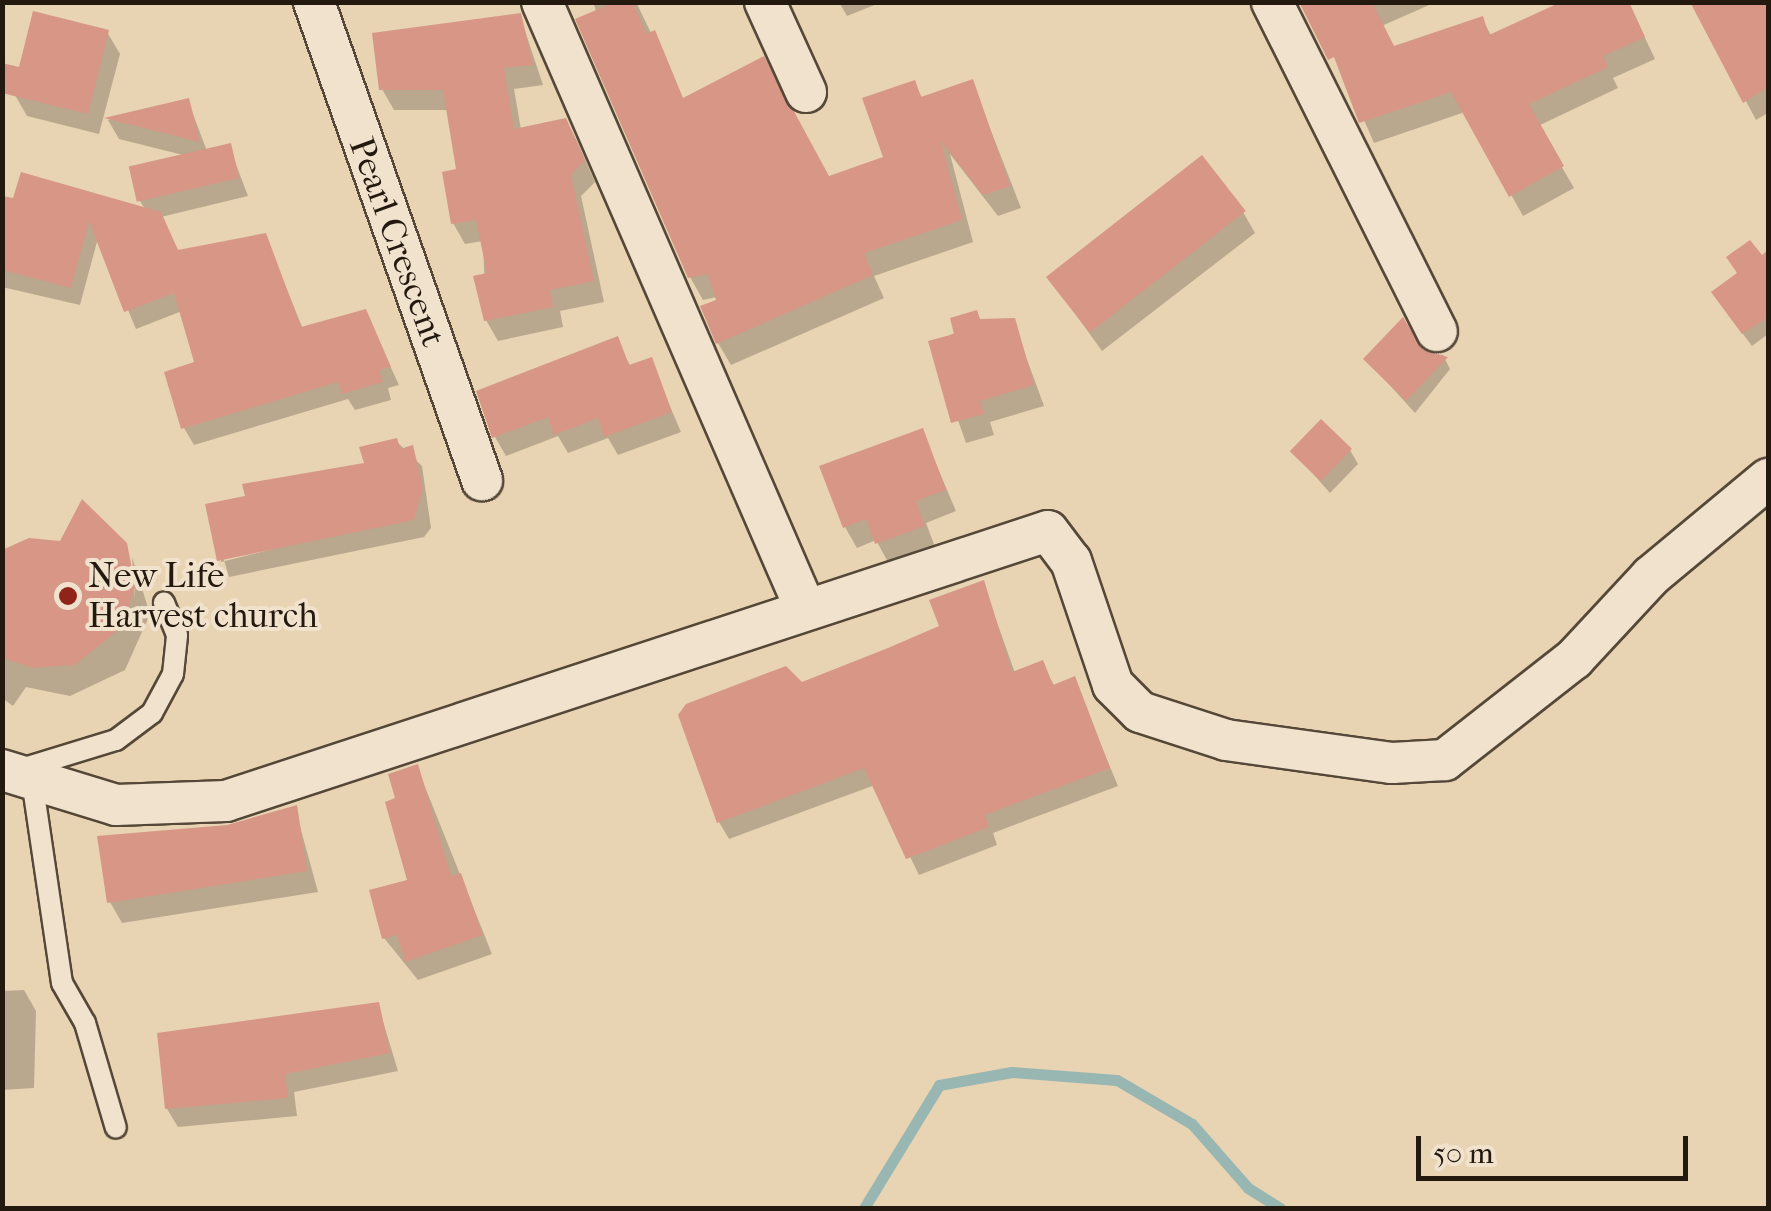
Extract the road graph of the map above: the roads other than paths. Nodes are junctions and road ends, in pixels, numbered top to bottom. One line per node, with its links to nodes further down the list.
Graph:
1 (314, 2): 8 (street, Pearl Crescent)
2 (542, 2): 10 (street)
3 (765, 2): 5 (street)
4 (1272, 2): 6 (street)
5 (806, 92)
6 (1437, 332)
7 (1768, 479): 10 (street)
8 (482, 480)
9 (164, 602): 11 (lane)
10 (805, 608): 11 (street)
11 (15, 774): 12 (lane)
12 (116, 1128)

